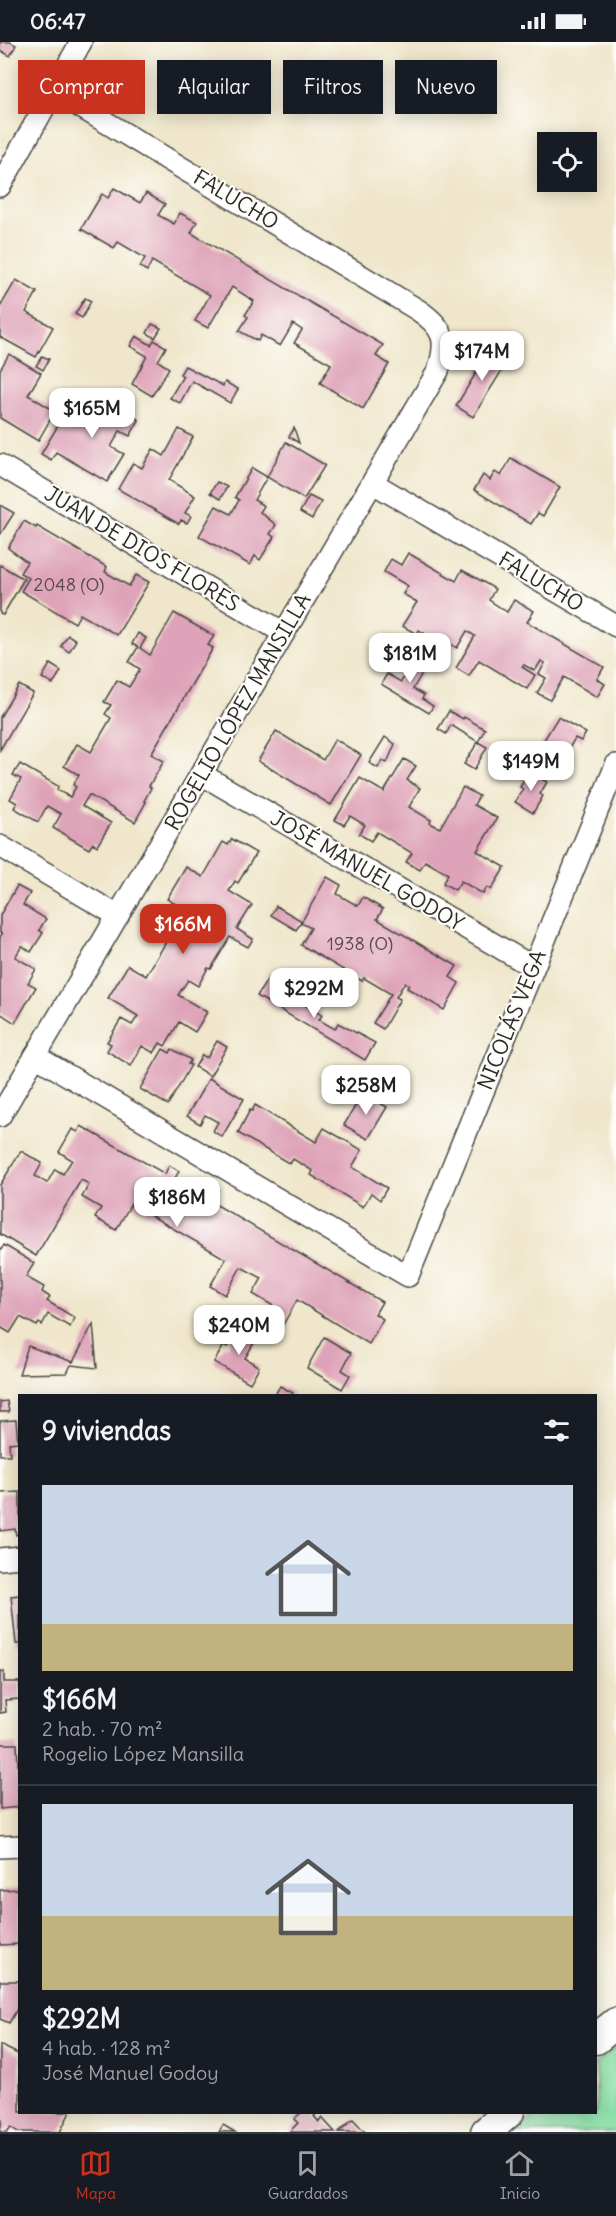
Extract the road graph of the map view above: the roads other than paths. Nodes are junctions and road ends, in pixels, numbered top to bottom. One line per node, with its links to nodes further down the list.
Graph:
1 (81, 42): 2 (street)
2 (71, 60)
3 (41, 114): 5 (street)
4 (92, 114): 6 (street, FALUCHO)
5 (0, 186)
6 (418, 310): 8 (street, ROGELIO LÓPEZ MANSILLA)
7 (0, 465): 10 (street, JUAN DE DIOS FLORES)
8 (373, 483): 9 (street, FALUCHO); 10 (street, ROGELIO LÓPEZ MANSILLA)
9 (616, 626)
10 (284, 633): 12 (street, ROGELIO LÓPEZ MANSILLA)
11 (616, 765): 15 (street, NICOLÁS VEGA)
12 (201, 774): 14 (street, ROGELIO LÓPEZ MANSILLA); 15 (street, JOSÉ MANUEL GODOY)
13 (0, 846): 14 (street)
14 (118, 916): 16 (street, ROGELIO LÓPEZ MANSILLA)
15 (533, 967): 16 (street, NICOLÁS VEGA)
16 (35, 1056): 17 (street, ROGELIO LÓPEZ MANSILLA)
17 (0, 1116)
18 (18, 1557): 19 (street)
19 (0, 1559)
20 (18, 1846): 21 (street)
21 (0, 1847)
22 (616, 2023): 23 (street)
23 (597, 2038)
24 (507, 2114): 25 (street)
25 (486, 2132)

